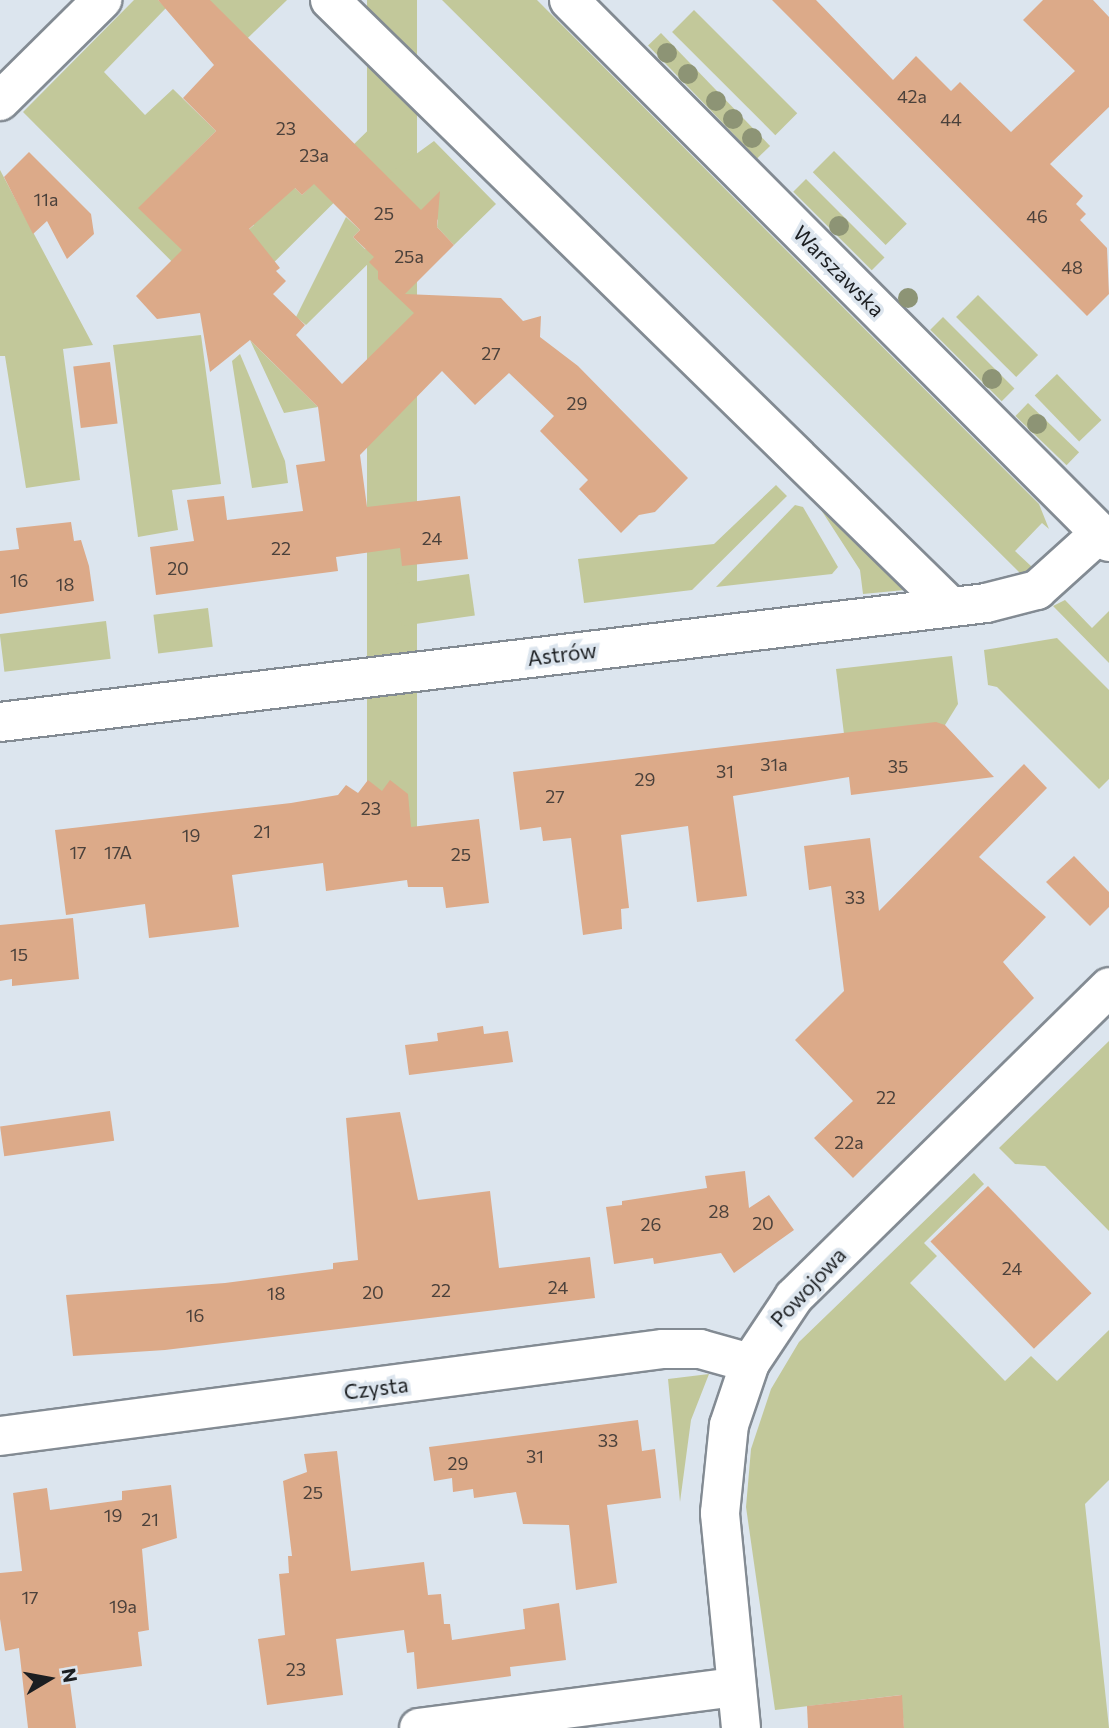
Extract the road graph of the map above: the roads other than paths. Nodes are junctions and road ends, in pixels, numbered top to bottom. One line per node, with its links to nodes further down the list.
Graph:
1 (102, 0): 4 (street)
2 (330, 0): 6 (street)
3 (569, 0): 5 (street, Warszawska)
4 (0, 101)
5 (1105, 538): 6 (street, Astrów)
6 (951, 607): 7 (street, Astrów)
7 (0, 722)
8 (1109, 987): 9 (street, Powojowa)
9 (750, 1363): 10 (street, Czysta); 11 (street, Powojowa)
10 (0, 1436)
11 (736, 1686): 12 (street); 13 (street, Powojowa)
12 (419, 1728)
13 (741, 1728)

